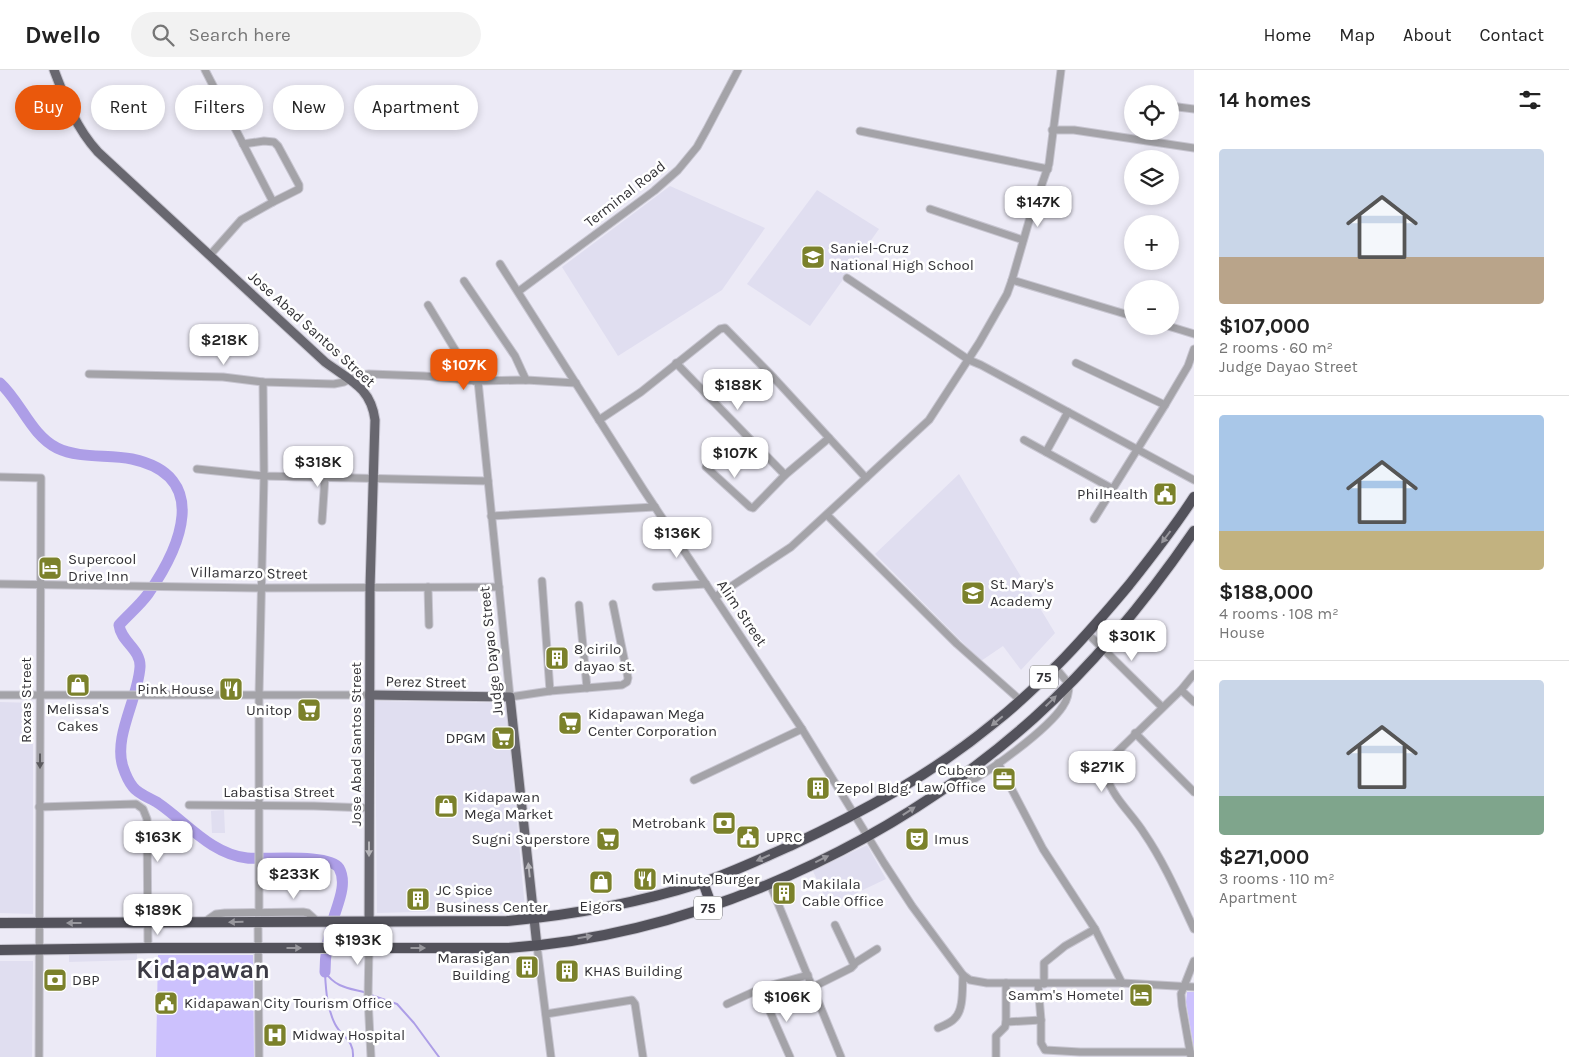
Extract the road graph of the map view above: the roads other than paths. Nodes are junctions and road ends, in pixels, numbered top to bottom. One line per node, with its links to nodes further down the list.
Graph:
1 (54, 70): 15 (main road, Jose Abad Santos Street)
2 (205, 70): 9 (street)
3 (738, 70): 20 (street, Terminal Road)
4 (1062, 70): 7 (street)
5 (1179, 107): 6 (street)
6 (1194, 109)
7 (1052, 130): 10 (street); 11 (street)
8 (860, 131): 11 (street)
9 (243, 144): 12 (street); 12 (street)
10 (1194, 148)
11 (1048, 169): 14 (street)
12 (273, 202): 15 (street)
13 (930, 209): 14 (street)
14 (1023, 240): 18 (street)
15 (210, 255): 30 (main road, Jose Abad Santos Street)
16 (500, 264): 20 (street, Alim Street)
17 (847, 278): 26 (street)
18 (1012, 280): 22 (street); 26 (street)
19 (464, 281): 31 (street)
20 (519, 291): 34 (street, Alim Street)
21 (428, 305): 32 (street)
22 (1124, 314)
23 (1179, 329): 24 (street)
24 (1194, 334)
25 (1194, 349): 35 (street)
26 (969, 360): 36 (street); 49 (street)
27 (676, 363): 37 (street); 38 (street); 44 (street)
28 (1076, 363): 35 (street)
29 (89, 374): 33 (street)
30 (350, 379): 32 (street); 33 (street); 48 (main road, Jose Abad Santos Street)
31 (526, 380): 32 (street); 34 (street)
32 (476, 381): 51 (street, Judge Dayao Street)
33 (263, 382): 45 (street)
34 (576, 383): 37 (street, Alim Street)
35 (1165, 405): 40 (street)
36 (1068, 412): 40 (street); 41 (street)
37 (599, 420): 54 (street, Alim Street)
38 (829, 438): 44 (street); 49 (street)
39 (1024, 440): 41 (street)
40 (1139, 449): 50 (street); 52 (street)
41 (1046, 452): 52 (street)
42 (706, 467): 44 (street)
43 (197, 469): 45 (street)
44 (785, 475)
45 (264, 476): 47 (street); 67 (street)
46 (0, 477): 62 (street, Roxas Street)
47 (325, 477): 48 (street); 58 (street)
48 (373, 478): 51 (street); 68 (main road, Jose Abad Santos Street)
49 (866, 478): 55 (street)
50 (1194, 480)
51 (488, 481): 56 (street, Judge Dayao Street)
52 (1114, 489): 57 (street)
53 (1194, 497): 73 (highway, 75, one-way to 73)
54 (655, 507): 56 (street); 63 (street, Alim Street)
55 (827, 515): 69 (street); 86 (street)
56 (491, 516): 65 (street, Judge Dayao Street)
57 (1094, 519)
58 (322, 521)
59 (1194, 531): 74 (highway, 75)
60 (542, 581): 80 (street)
61 (0, 584): 62 (street, Villamarzo Street)
62 (41, 584): 67 (street, Villamarzo Street); 82 (street, Roxas Street)
63 (706, 584): 66 (street); 69 (street, Alim Street)
64 (428, 587): 65 (street, Villamarzo Street); 68 (street, Villamarzo Street); 72 (street)
65 (498, 587): 85 (street, Judge Dayao Street)
66 (656, 587)
67 (260, 588): 68 (street, Villamarzo Street); 83 (street)
68 (370, 588): 84 (main road, Jose Abad Santos Street)
69 (715, 597): 89 (street, Alim Street)
70 (613, 604): 78 (street, Perez Street)
71 (579, 605): 78 (street)
72 (429, 624)
73 (1087, 633): 74 (street); 75 (highway, 75)
74 (1102, 648): 77 (highway, 75); 88 (street)
75 (1054, 666): 77 (street); 86 (highway, 75)
76 (1194, 674): 79 (street)
77 (1069, 684): 91 (street); 93 (highway, 75, one-way to 77)
78 (587, 688): 80 (street, Perez Street)
79 (1181, 690): 87 (street); 88 (street)
80 (550, 691): 85 (street, Perez Street)
81 (0, 695): 82 (street, Perez Street)
82 (40, 695): 83 (street, Perez Street); 97 (street, Roxas Street, one-way to 97)
83 (259, 695): 84 (street, Perez Street); 96 (street)
84 (370, 695): 85 (main road, Perez Street); 98 (main road, Jose Abad Santos Street)
85 (510, 698): 105 (main road, Judge Dayao Street, one-way to 85)
86 (1020, 700): 99 (highway, 75, one-way to 99)
87 (1194, 702)
88 (1162, 707): 90 (street)
89 (802, 729): 92 (street); 99 (street, Alim Street)
90 (1135, 733): 94 (street); 111 (street)
91 (998, 763): 93 (street); 112 (street)
92 (694, 780)
93 (940, 791): 100 (highway, 75, one-way to 93)
94 (1194, 792)
95 (189, 805): 96 (street, Labastisa Street)
96 (259, 805): 98 (street, Labastisa Street); 104 (street)
97 (39, 807): 108 (street, Roxas Street); 109 (street)
98 (369, 808): 106 (main road, Jose Abad Santos Street, one-way to 106)
99 (855, 815): 100 (street, Alim Street); 101 (highway, 75, one-way to 101)
100 (867, 836): 102 (highway, 75, one-way to 100); 123 (street, Alim Street)
101 (703, 882): 103 (highway); 105 (highway, 75)
102 (770, 884): 103 (highway, 75); 122 (street)
103 (712, 907): 113 (highway, 75, one-way to 103)
104 (259, 916): 106 (highway, 75); 109 (highway, 75, one-way to 109); 116 (street)
105 (534, 918): 106 (highway, 75); 113 (main road, Judge Dayao Street)
106 (369, 921): 115 (main road, Jose Abad Santos Street)
107 (0, 923): 108 (highway, 75)
108 (39, 923): 109 (highway, 75, one-way to 108); 119 (street, Roxas Street)
109 (147, 923): 114 (street)
110 (835, 925): 121 (street)
111 (1194, 929)
112 (1095, 930): 125 (street); 126 (street)
113 (537, 946): 115 (highway, 75, one-way to 113); 132 (street)
114 (148, 948): 116 (highway, 75); 119 (highway, 75)
115 (369, 948): 116 (highway, 75, one-way to 115); 139 (street)
116 (258, 949): 138 (street)
117 (877, 949): 121 (street)
118 (0, 950): 119 (highway, 75)
119 (39, 951): 137 (street, Roxas Street)
120 (1194, 961): 128 (street)
121 (854, 963): 127 (street)
122 (808, 975): 127 (street); 130 (street)
123 (963, 975): 124 (street); 135 (street)
124 (1006, 983): 126 (street); 134 (street)
125 (1122, 983): 126 (street); 128 (street)
126 (1041, 984): 133 (street)
127 (813, 987): 143 (street)
128 (1183, 987): 129 (street); 136 (street)
129 (1194, 987)
130 (762, 988): 131 (street); 142 (street)
131 (727, 1004)
132 (546, 1014): 140 (street); 141 (street)
133 (1041, 1020): 134 (street); 136 (street)
134 (1006, 1022): 144 (street)
135 (938, 1028)
136 (1190, 1054)
137 (39, 1057)
138 (259, 1057)
139 (370, 1057)
140 (551, 1057)
141 (643, 1057)
142 (790, 1057)
143 (841, 1057)
144 (996, 1057)

